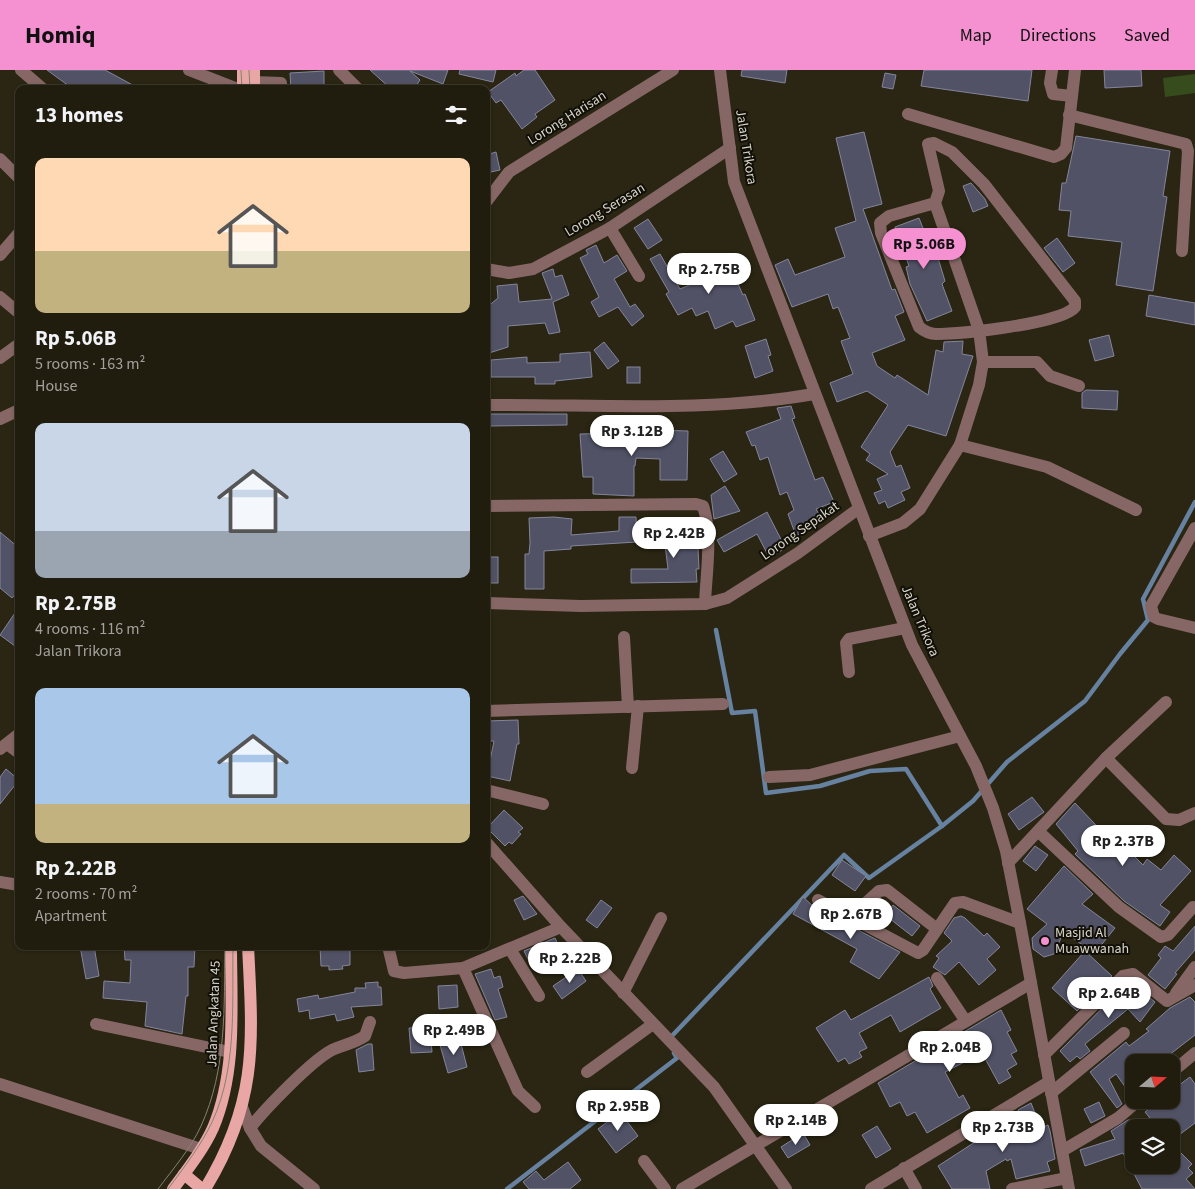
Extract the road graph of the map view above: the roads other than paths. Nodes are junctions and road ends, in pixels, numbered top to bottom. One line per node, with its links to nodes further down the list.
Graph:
1 (189, 70): 12 (street)
2 (243, 70): 13 (main road)
3 (282, 70): 15 (street)
4 (339, 70): 16 (street)
5 (673, 70): 23 (street, Lorong Harisan)
6 (720, 70): 20 (street, Jalan Trikora)
7 (1052, 70): 17 (street)
8 (1075, 70): 17 (street)
9 (28, 72): 11 (street)
10 (254, 80): 14 (street)
11 (40, 85)
12 (228, 85)
13 (243, 85)
14 (276, 85)
15 (281, 85)
16 (354, 85)
17 (1072, 96): 19 (street)
18 (908, 114): 19 (street)
19 (1069, 116): 27 (street)
20 (730, 148): 25 (street, Lorong Serasan); 38 (street, Jalan Trikora)
21 (0, 159): 22 (street)
22 (15, 174)
23 (490, 197)
24 (935, 203): 33 (street); 33 (street); 33 (street)
25 (610, 228): 29 (street, Lorong Serasan); 30 (street)
26 (15, 238): 28 (street)
27 (1182, 252)
28 (0, 255)
29 (490, 270)
30 (639, 276)
31 (0, 298): 32 (street)
32 (15, 309)
33 (979, 330): 36 (street)
34 (15, 347): 35 (street)
35 (0, 358)
36 (983, 362): 37 (street); 42 (street)
37 (1080, 386)
38 (814, 394): 39 (street); 44 (street, Jalan Trikora)
39 (490, 405)
40 (15, 412): 41 (street)
41 (0, 419)
42 (960, 445): 45 (street); 47 (street)
43 (490, 506): 49 (street)
44 (858, 509): 47 (street, Jalan Trikora); 49 (street, Lorong Sepakat)
45 (1136, 510)
46 (1195, 528): 51 (street)
47 (869, 536): 50 (street, Jalan Trikora)
48 (490, 603): 49 (street, Lorong Sepakat)
49 (705, 604)
50 (905, 628): 53 (street); 58 (street, Jalan Trikora)
51 (1195, 628)
52 (624, 637): 56 (street)
53 (849, 672)
54 (1166, 702): 61 (street)
55 (723, 704): 56 (street)
56 (633, 706): 57 (street); 62 (street)
57 (490, 711)
58 (960, 736): 63 (street); 69 (street, Jalan Trikora)
59 (15, 737): 60 (street)
60 (4, 747)
61 (1106, 758): 66 (street); 67 (street)
62 (632, 768)
63 (769, 777)
64 (490, 791): 65 (street)
65 (543, 804)
66 (1195, 812)
67 (1038, 831): 69 (street); 74 (street)
68 (490, 847): 77 (street)
69 (1008, 863): 76 (street, Jalan Trikora)
70 (0, 882): 71 (street)
71 (15, 884)
72 (818, 900): 78 (street)
73 (867, 902): 78 (street)
74 (1193, 907)
75 (661, 918): 88 (street)
76 (1020, 923): 78 (street); 86 (street, Jalan Trikora)
77 (561, 927): 79 (street); 88 (street)
78 (937, 929)
79 (510, 949): 84 (street); 89 (street)
80 (231, 950): 96 (main road, Jalan Angkatan 45)
81 (248, 950): 103 (main road)
82 (389, 950): 84 (street)
83 (1195, 967): 90 (street)
84 (463, 968): 104 (street)
85 (937, 978): 91 (street)
86 (1031, 983): 91 (street); 98 (street, Jalan Trikora)
87 (1195, 985): 90 (street)
88 (624, 993): 94 (street)
89 (539, 996)
90 (1174, 996): 98 (street)
91 (965, 1020): 107 (street)
92 (370, 1022): 106 (street)
93 (96, 1024): 96 (street)
94 (658, 1029): 100 (street); 107 (street)
95 (1124, 1033): 102 (street)
96 (230, 1052): 108 (main road, Jalan Angkatan 45)
97 (1195, 1053): 99 (street)
98 (1044, 1055): 102 (street, Jalan Trikora)
99 (1180, 1066)
100 (587, 1072)
101 (0, 1084): 108 (street)
102 (1050, 1087): 109 (street, Jalan Trikora); 111 (street)
103 (242, 1107): 106 (street); 115 (main road)
104 (535, 1107)
105 (1128, 1109): 109 (street)
106 (250, 1128): 116 (street)
107 (757, 1146): 118 (street); 119 (street)
108 (201, 1149): 112 (main road, Jalan Angkatan 45)
109 (1062, 1151): 113 (street, Jalan Trikora)
110 (644, 1160): 117 (street)
111 (904, 1168): 120 (street); 121 (street)
112 (184, 1174): 114 (main road, Jalan Angkatan 45); 115 (main road)
113 (1068, 1184): 122 (street)
114 (173, 1189)
115 (204, 1189)
116 (314, 1189)
117 (665, 1189)
118 (682, 1189)
119 (786, 1189)
120 (871, 1189)
121 (916, 1189)
122 (1012, 1189)

